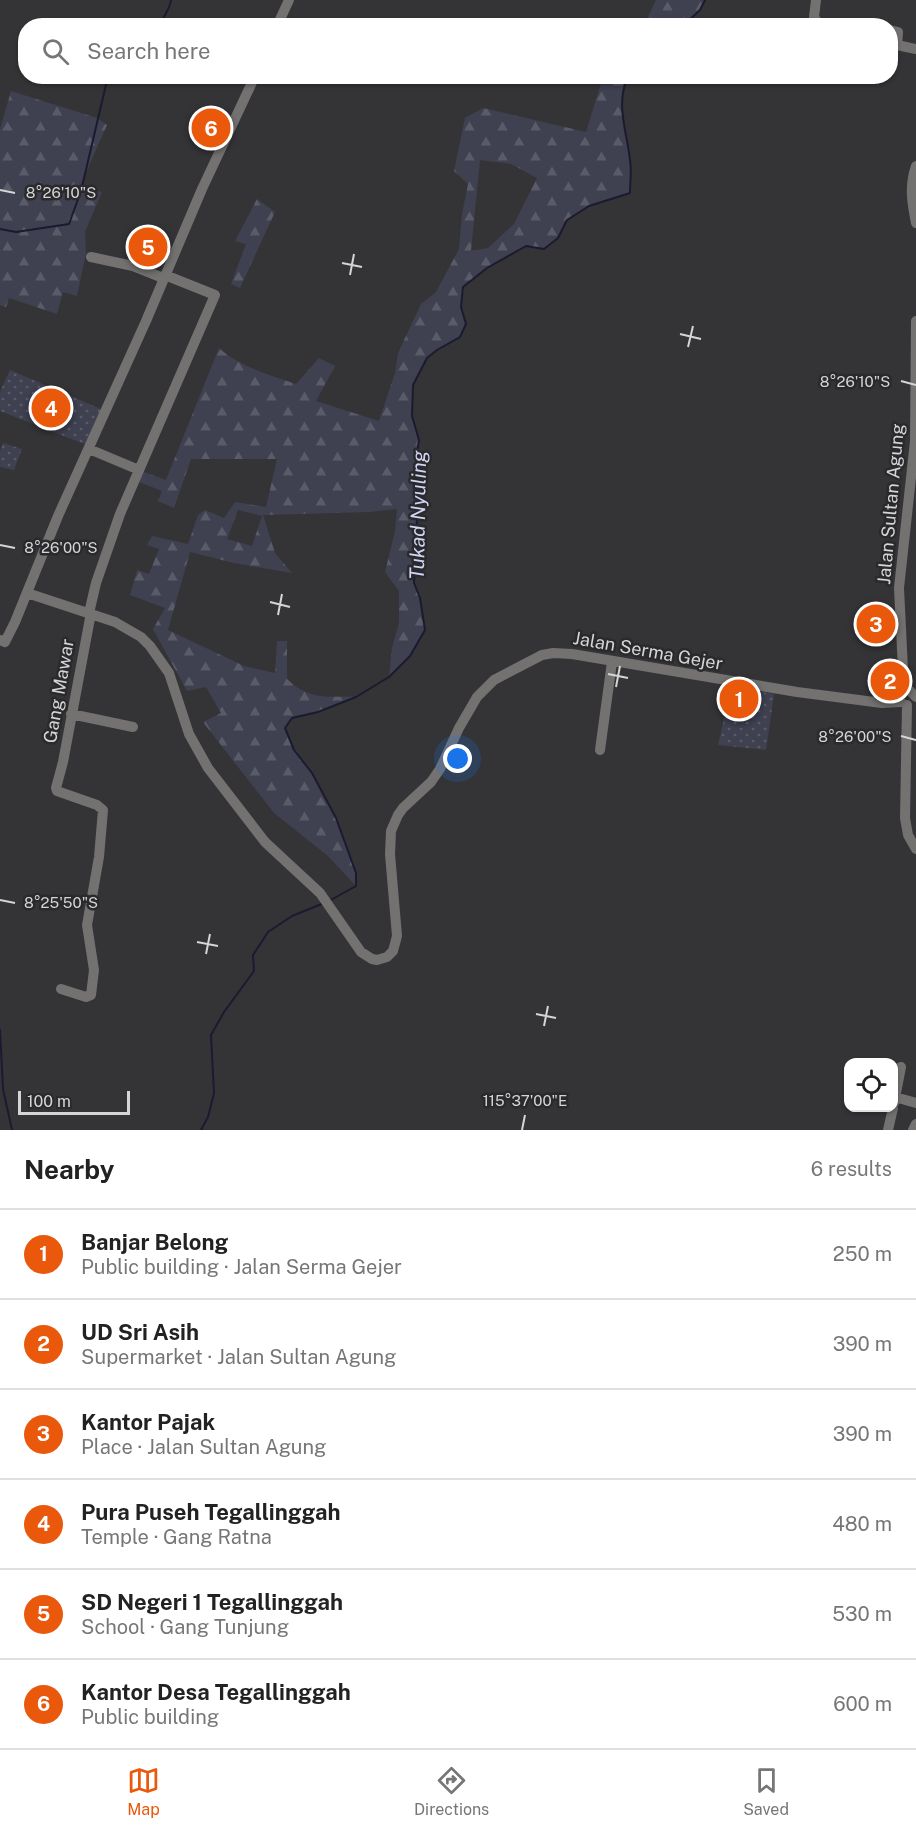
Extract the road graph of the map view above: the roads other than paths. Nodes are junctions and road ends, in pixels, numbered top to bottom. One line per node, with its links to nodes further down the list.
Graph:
1 (289, 0): 3 (street)
2 (816, 0): 4 (street)
3 (281, 18)
4 (815, 18)
5 (898, 45): 6 (street)
6 (916, 49)
7 (251, 84): 11 (street)
8 (916, 166): 9 (street)
9 (916, 223)
10 (91, 257): 11 (street)
11 (164, 277): 13 (street); 14 (street, Gang Mawar)
12 (916, 321): 19 (street, Jalan Sultan Agung)
13 (89, 449): 14 (street); 15 (street)
14 (139, 470): 16 (street, Gang Mawar)
15 (27, 592): 16 (street, Jalan Serma Gejer); 17 (street)
16 (90, 613): 18 (street, Jalan Serma Gejer); 20 (street, Gang Mawar)
17 (0, 640)
18 (612, 662): 19 (street, Jalan Serma Gejer); 22 (street)
19 (907, 698): 23 (street, Jalan Sultan Agung)
20 (71, 714): 21 (street); 24 (street, Gang Mawar)
21 (133, 728)
22 (600, 750)
23 (916, 849)
24 (61, 989)
25 (901, 1067): 26 (street)
26 (898, 1082)
27 (898, 1102): 28 (street)
28 (916, 1103)
29 (892, 1112): 31 (street)
30 (916, 1124): 32 (street)
31 (888, 1130)
32 (913, 1130)

